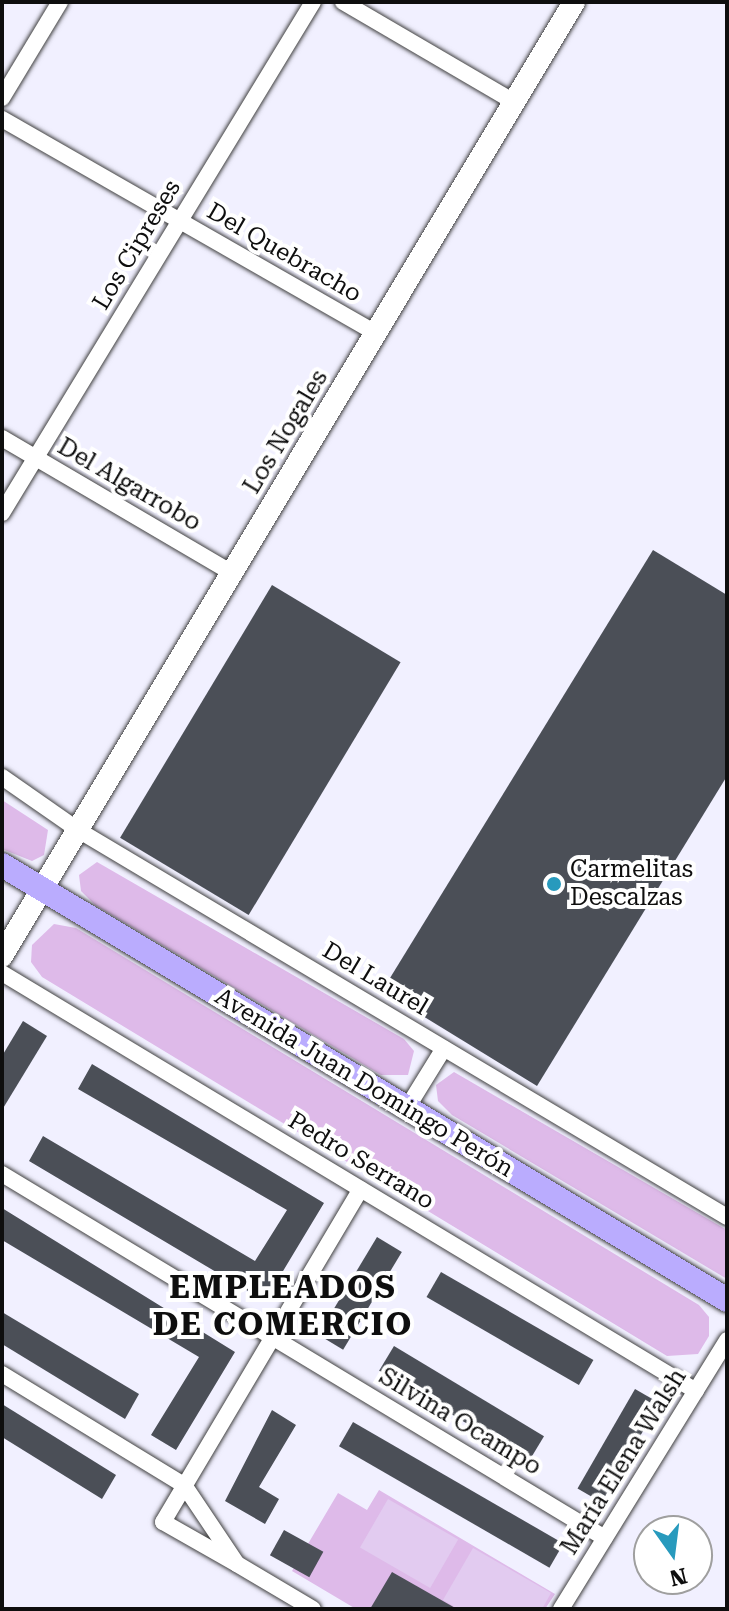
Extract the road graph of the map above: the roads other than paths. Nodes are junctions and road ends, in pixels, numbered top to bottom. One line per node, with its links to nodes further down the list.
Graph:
1 (60, 2): 5 (street)
2 (313, 2): 8 (street, Los Cipreses)
3 (343, 2): 6 (street)
4 (574, 2): 6 (street, Los Nogales)
5 (2, 98)
6 (514, 102): 9 (street, Los Nogales)
7 (2, 119): 8 (street, Del Quebracho)
8 (180, 221): 9 (street, Del Quebracho); 11 (street, Los Cipreses)
9 (376, 333): 13 (street, Los Nogales)
10 (2, 438): 11 (street, Del Algarrobo)
11 (36, 458): 12 (street, Los Cipreses); 13 (street, Del Algarrobo)
12 (2, 513)
13 (232, 573): 15 (street, Los Nogales)
14 (2, 777): 15 (street, Del Laurel)
15 (78, 830): 17 (street, Los Nogales); 20 (street, Del Laurel)
16 (2, 865): 17 (main road, Avenida Juan Domingo Perón)
17 (42, 890): 18 (street, Los Nogales); 21 (main road, Avenida Juan Domingo Perón)
18 (2, 956)
19 (2, 973): 23 (street, Pedro Serrano)
20 (444, 1048): 21 (street); 24 (street, Del Laurel)
21 (407, 1108): 25 (main road, Avenida Juan Domingo Perón)
22 (2, 1174): 26 (street, Silvina Ocampo)
23 (361, 1189): 26 (street); 29 (street, Pedro Serrano)
24 (727, 1217)
25 (727, 1300)
26 (273, 1338): 30 (street); 31 (street, Silvina Ocampo)
27 (727, 1340): 29 (street, María Elena Walsh)
28 (2, 1374): 30 (street)
29 (696, 1391): 31 (street, María Elena Walsh)
30 (184, 1485): 32 (street); 32 (street)
31 (605, 1538): 34 (street, María Elena Walsh)
32 (237, 1564): 33 (street)
33 (313, 1609)
34 (561, 1609)

